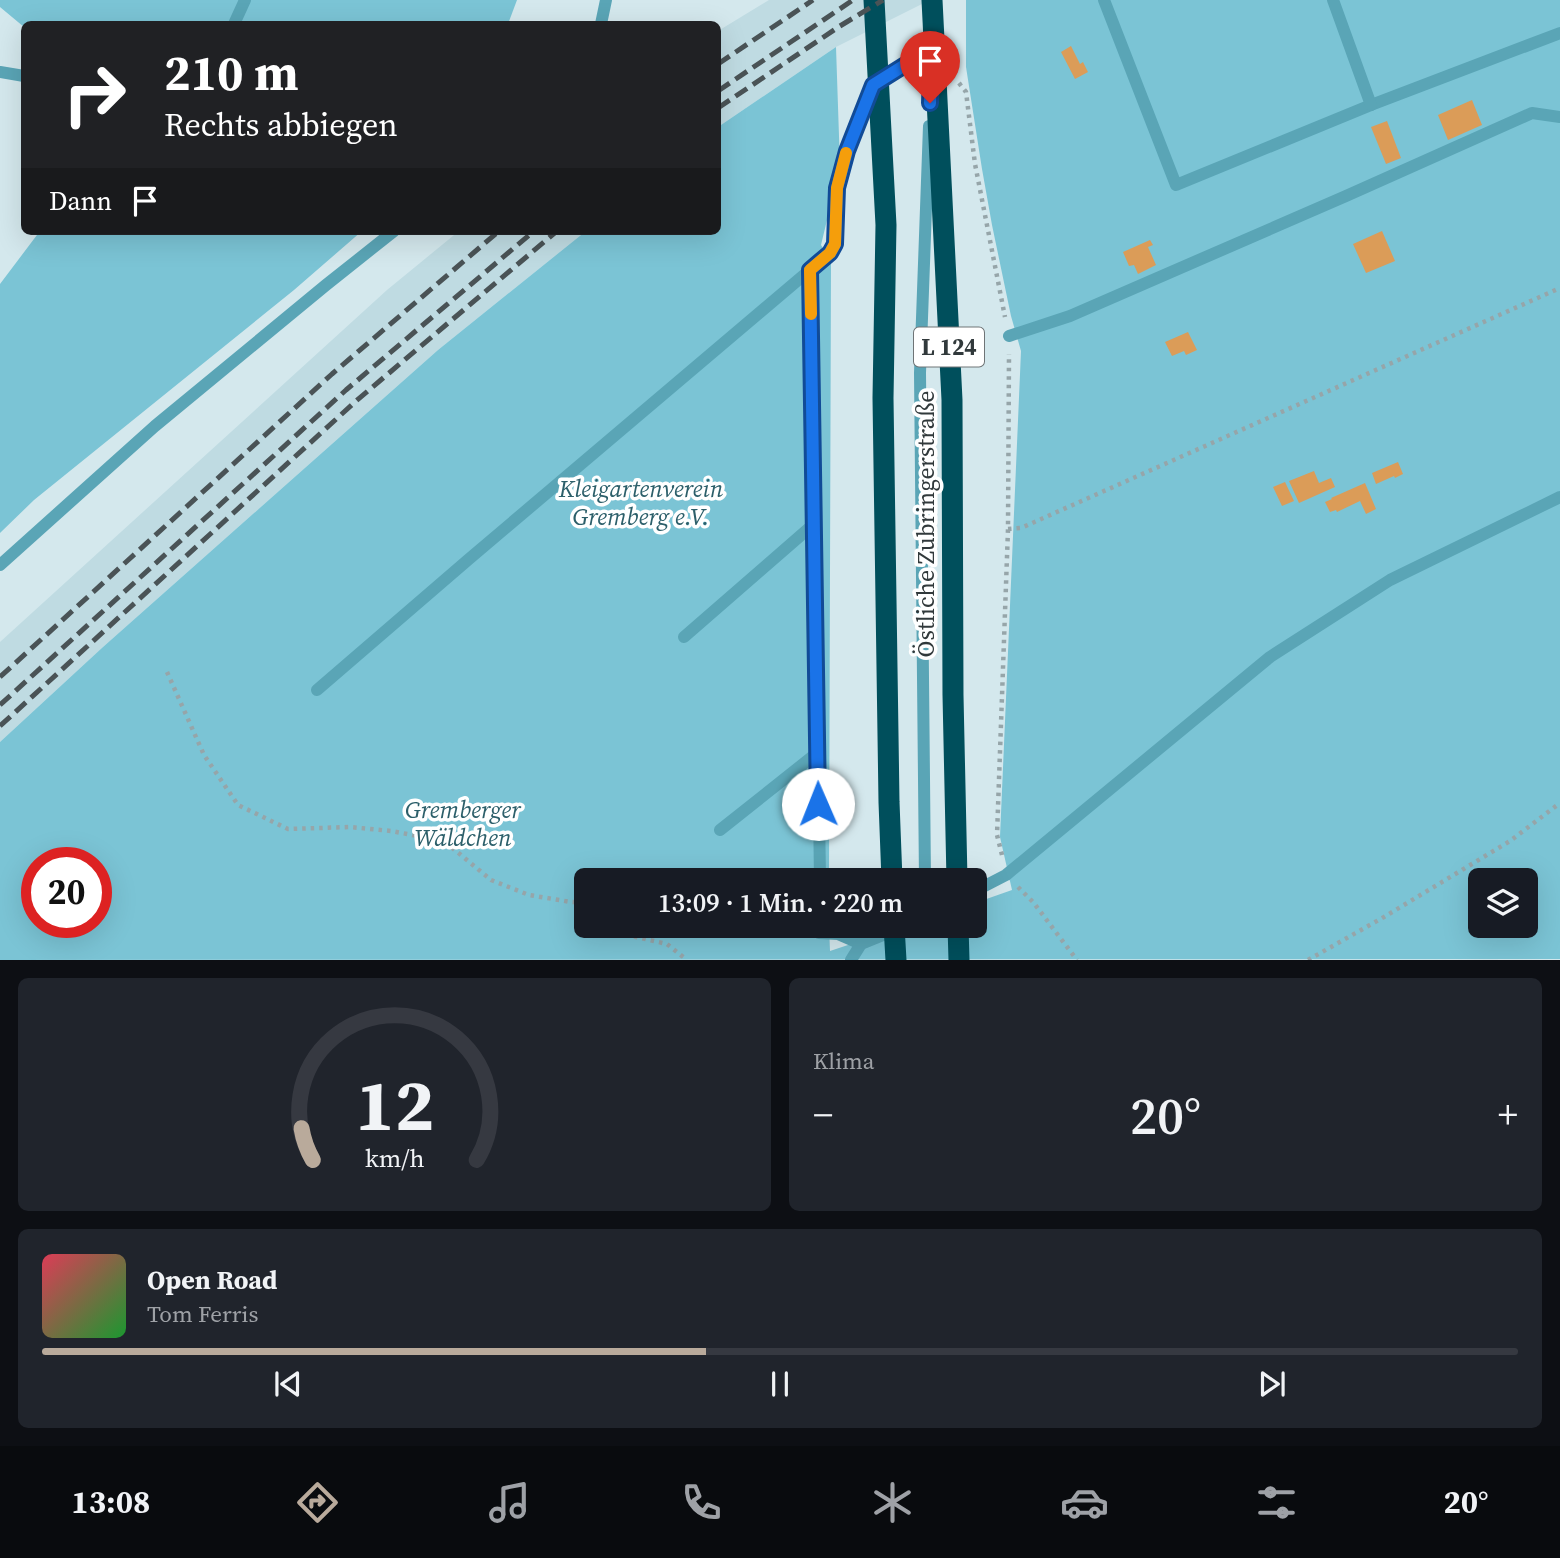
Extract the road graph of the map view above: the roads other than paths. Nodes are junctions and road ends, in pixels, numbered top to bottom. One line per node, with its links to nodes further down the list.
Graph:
1 (245, 0): 7 (lane)
2 (606, 0): 8 (lane)
3 (874, 0): 26 (highway, Östliche Zubringerstraße / L 124)
4 (932, 0): 10 (lane); 28 (highway, Östliche Zubringerstraße / L 124)
5 (1104, 0): 13 (lane)
6 (1333, 0): 13 (lane)
7 (235, 21)
8 (602, 21)
9 (1560, 33): 13 (lane)
10 (932, 48): 16 (lane); 27 (lane)
11 (0, 72): 12 (lane)
12 (21, 76)
13 (1371, 105)
14 (1560, 117): 17 (lane)
15 (389, 235): 20 (lane)
16 (810, 270): 19 (lane); 22 (lane)
17 (1009, 336)
18 (1560, 497): 29 (lane)
19 (815, 523): 21 (lane); 23 (lane)
20 (0, 565)
21 (684, 636)
22 (317, 691)
23 (817, 753): 24 (lane); 25 (lane)
24 (720, 830)
25 (820, 868)
26 (892, 868)
27 (925, 868)
28 (957, 868)
29 (987, 885)
30 (847, 938): 34 (lane)
31 (875, 938): 34 (lane)
32 (895, 938): 36 (highway)
33 (958, 938): 37 (highway)
34 (861, 944): 35 (lane)
35 (851, 960)
36 (896, 960)
37 (959, 960)

